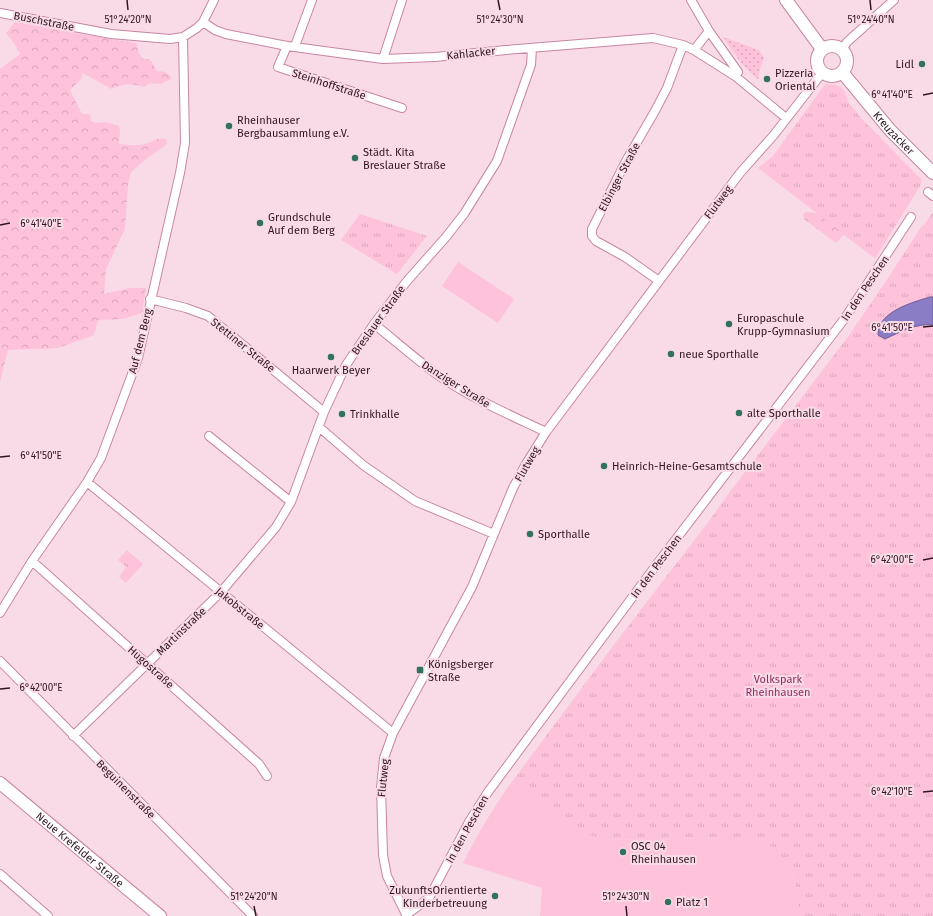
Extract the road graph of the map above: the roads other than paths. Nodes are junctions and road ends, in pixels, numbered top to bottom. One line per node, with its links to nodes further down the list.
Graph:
1 (214, 0): 8 (street)
2 (312, 0): 13 (street)
3 (402, 0): 18 (street)
4 (691, 0): 9 (street)
5 (786, 0): 16 (street)
6 (894, 0): 17 (street)
7 (0, 13): 10 (street, Buschstraße)
8 (203, 22): 10 (street); 12 (street, Kahlacker)
9 (709, 31): 15 (street); 21 (street)
10 (183, 37): 27 (street, Auf dem Berg)
11 (683, 45): 14 (street, Kahlacker); 15 (street, Kahlacker); 26 (street, Elbinger Straße)
12 (287, 46): 13 (street, Kahlacker); 22 (street, Steinhoffstraße)
13 (295, 46): 18 (street, Kahlacker)
14 (532, 48): 18 (street, Kahlacker); 28 (street, Breslauer Straße)
15 (694, 50): 21 (street, Kahlacker)
16 (822, 50): 17 (street); 20 (street)
17 (842, 50): 19 (street)
18 (383, 59)
19 (842, 72): 20 (street); 24 (street, Kreuzacker)
20 (822, 73): 23 (street, Flutweg)
21 (735, 76): 23 (street, Kahlacker)
22 (402, 108)
23 (786, 118): 26 (street, Flutweg)
24 (933, 173)
25 (911, 217): 49 (street, In den Peschen)
26 (659, 281): 31 (street, Flutweg)
27 (150, 299): 29 (street, Stettiner Straße); 33 (street, Auf dem Berg)
28 (374, 324): 29 (street, Breslauer Straße); 31 (street, Danziger Straße)
29 (324, 412): 30 (street, Breslauer Straße)
30 (319, 427): 34 (street, Breslauer Straße); 35 (street)
31 (546, 432): 35 (street, Flutweg)
32 (209, 436): 34 (street)
33 (87, 482): 36 (street, Auf dem Berg); 37 (street, Jakobstraße)
34 (291, 502): 37 (street, Breslauer Straße)
35 (494, 534): 41 (street, Flutweg)
36 (32, 561): 38 (street, Auf dem Berg); 40 (street, Hugostraße)
37 (221, 592): 40 (street, Martinstraße); 41 (street, Jakobstraße)
38 (0, 613)
39 (0, 661): 42 (street, Beguinenstraße)
40 (147, 664): 42 (street, Martinstraße); 43 (street, Hugostraße)
41 (393, 733): 49 (street, Flutweg)
42 (73, 736): 48 (street, Beguinenstraße)
43 (266, 776)
44 (0, 783): 47 (street, Neue Krefelder Straße)
45 (0, 874): 46 (street)
46 (48, 916)
47 (160, 916)
48 (253, 916)
49 (407, 916)

